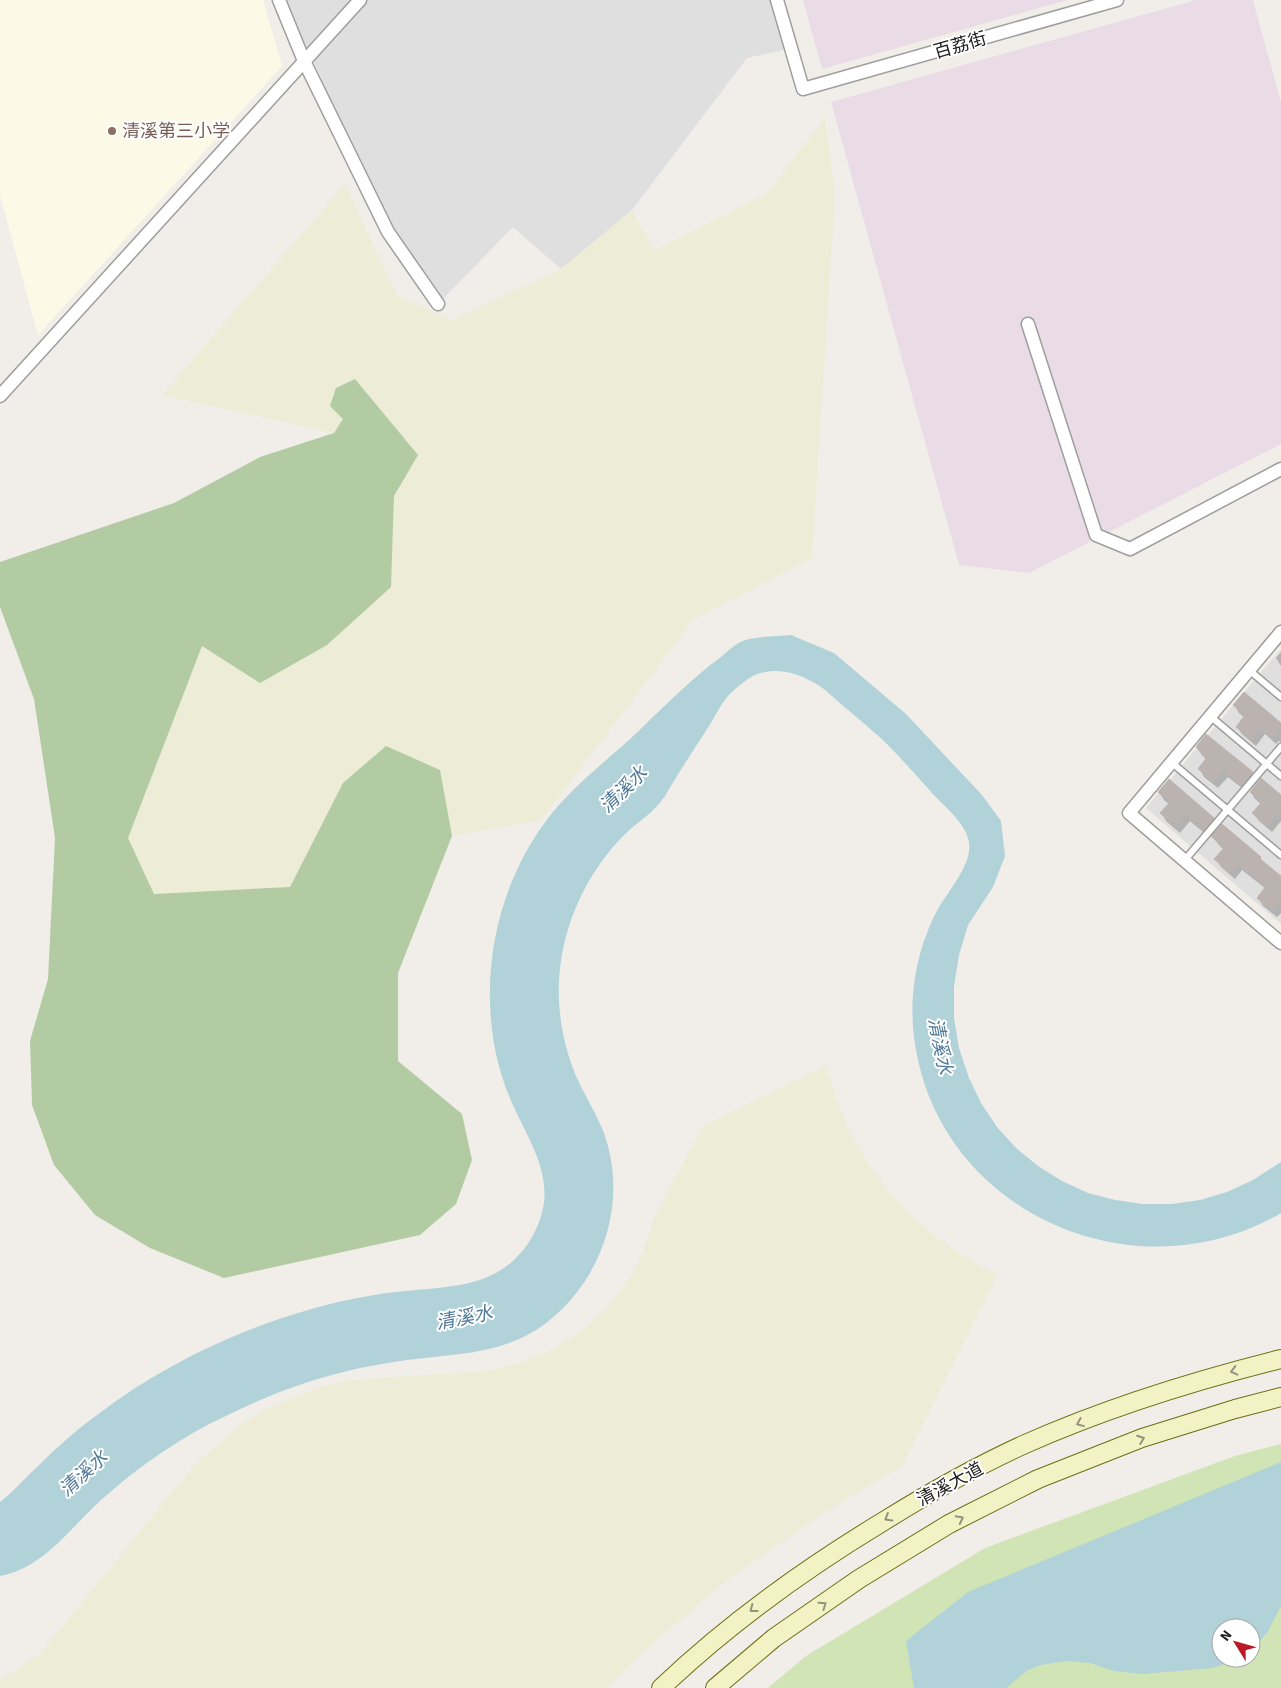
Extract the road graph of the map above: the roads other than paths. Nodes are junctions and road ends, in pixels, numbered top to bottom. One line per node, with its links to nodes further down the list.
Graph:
1 (279, 0): 5 (street)
2 (360, 0): 5 (street)
3 (778, 0): 4 (street, 百荔街)
4 (1116, 0)
5 (304, 62): 6 (street); 8 (street)
6 (438, 304)
7 (1028, 324): 9 (street)
8 (0, 396)
9 (1281, 469)
10 (1281, 632): 11 (street)
11 (1249, 670): 12 (lane); 13 (street)
12 (1281, 697)
13 (1210, 716): 15 (street); 16 (lane)
14 (1281, 747): 16 (lane)
15 (1171, 762): 18 (lane); 20 (street)
16 (1266, 764): 17 (lane); 18 (lane)
17 (1281, 776)
18 (1228, 810): 19 (lane); 20 (lane)
19 (1281, 855)
20 (1184, 860): 21 (street)
21 (1281, 943)
22 (1281, 1359): 24 (main road, 清溪大道, one-way to 24)
23 (1281, 1398): 25 (main road, 清溪大道, one-way to 23)
24 (661, 1688)
25 (715, 1688)

